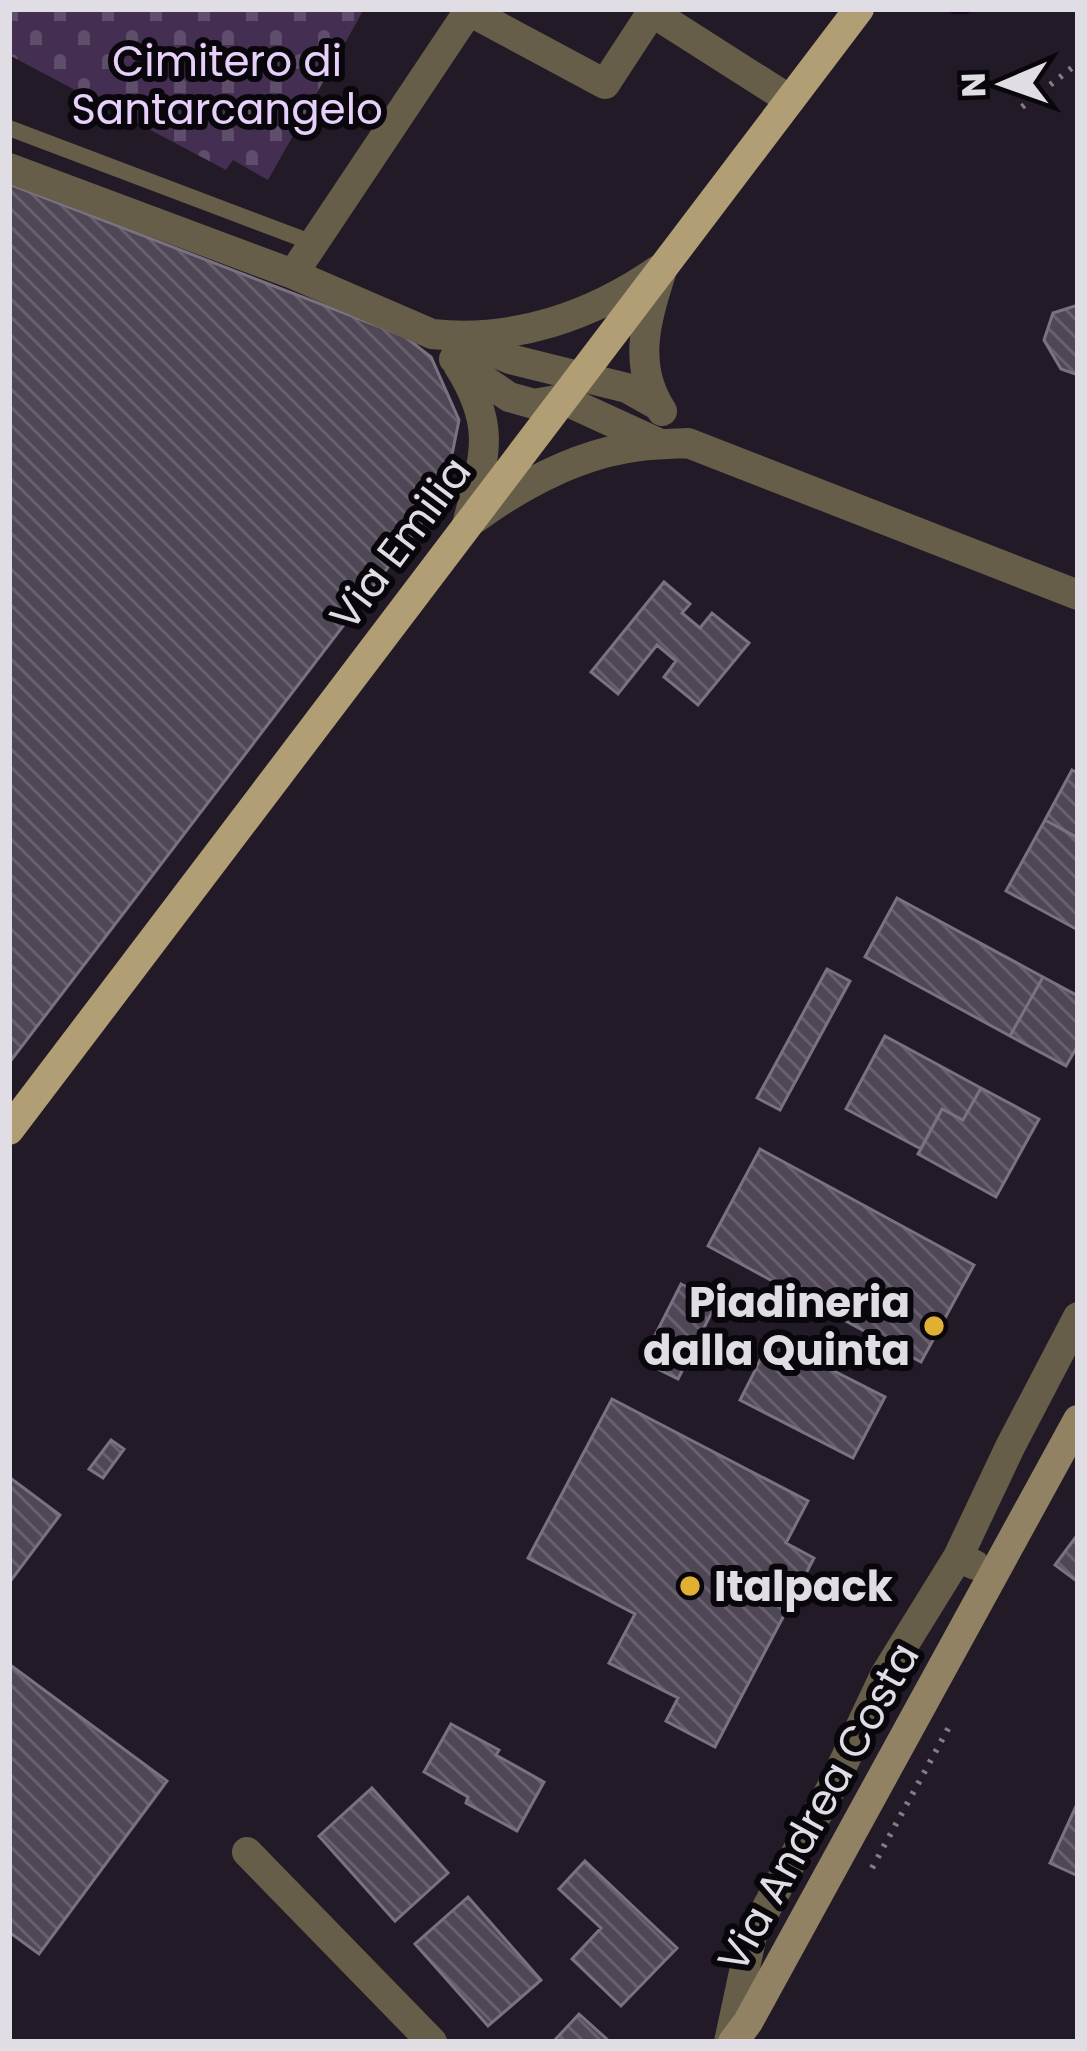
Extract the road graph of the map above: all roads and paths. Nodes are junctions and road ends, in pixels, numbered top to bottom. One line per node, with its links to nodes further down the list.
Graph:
1 (859, 9): 4 (main road, Via Emilia)
2 (469, 10): 4 (street); 8 (street)
3 (1078, 63): 5 (path)
4 (790, 100): 9 (main road, Via Emilia)
5 (1022, 107)
6 (9, 128): 8 (lane)
7 (9, 168): 10 (street)
8 (313, 243): 10 (street)
9 (663, 267): 11 (street); 12 (main road, Via Emilia); 13 (street)
10 (293, 274): 11 (street)
11 (448, 343): 12 (street); 15 (street)
12 (571, 388): 13 (street); 14 (street); 15 (main road, Via Emilia)
13 (658, 405): 14 (street)
14 (676, 444): 15 (street); 16 (street)
15 (467, 525): 17 (main road, Via Emilia)
16 (1078, 595)
17 (9, 1130)
18 (1078, 1317): 20 (street)
19 (1078, 1420): 21 (street, Via Andrea Costa)
20 (958, 1556): 21 (street); 24 (street)
21 (994, 1574): 24 (street, Via Andrea Costa)
22 (247, 1852): 23 (street)
23 (432, 2042)
24 (731, 2042)

